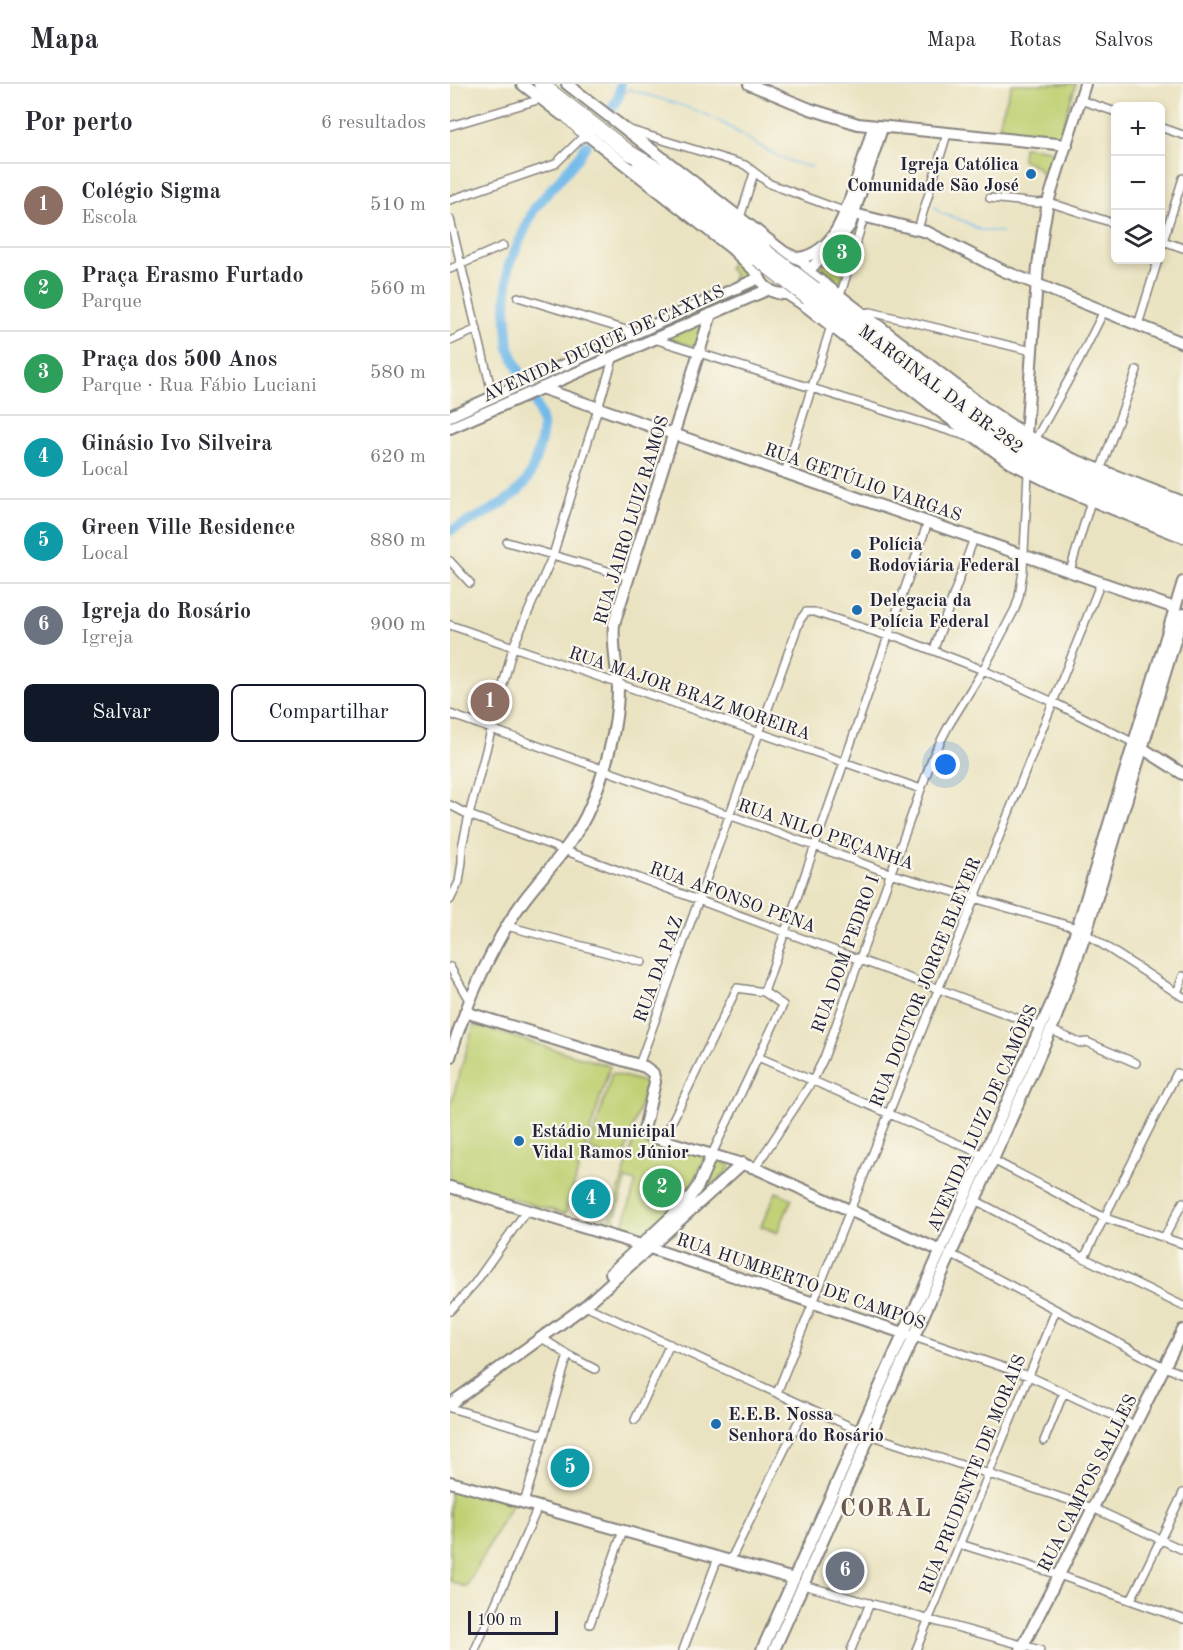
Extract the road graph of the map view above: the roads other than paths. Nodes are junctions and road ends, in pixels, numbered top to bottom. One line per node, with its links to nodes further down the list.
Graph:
1 (522, 84): 6 (main road)
2 (539, 84): 13 (highway); 41 (highway, bridge)
3 (567, 84): 12 (main road)
4 (749, 84): 10 (main road)
5 (1085, 84): 7 (main road)
6 (541, 99): 9 (street); 13 (main road)
7 (1080, 100): 8 (street); 16 (main road)
8 (1111, 110)
9 (450, 126)
10 (877, 127): 14 (main road); 22 (main road)
11 (1165, 128): 15 (street)
12 (625, 129): 17 (street); 23 (main road)
13 (586, 134): 20 (street); 37 (main road)
14 (947, 134): 16 (main road); 26 (street)
15 (1183, 135)
16 (1067, 145): 21 (main road)
17 (754, 173): 22 (street); 23 (street)
18 (1183, 178): 27 (street)
19 (990, 198): 21 (street)
20 (450, 200)
21 (1048, 202): 25 (street); 38 (main road)
22 (855, 215): 26 (main road); 32 (main road); 36 (main road); 40 (street)
23 (740, 218): 31 (main road)
24 (450, 219): 33 (street)
25 (1111, 222)
26 (918, 229): 38 (main road)
27 (1165, 232)
28 (1165, 242): 30 (street)
29 (503, 246): 33 (street)
30 (1183, 248)
31 (784, 252): 32 (main road); 37 (main road)
32 (799, 258): 36 (main road)
33 (461, 264): 35 (street); 49 (street)
34 (1157, 264): 47 (street)
35 (450, 269)
36 (809, 271): 42 (main road); 45 (main road, MARGINAL DA BR-282)
37 (758, 276): 39 (main road); 50 (main road, AVENIDA DUQUE DE CAXIAS)
38 (1037, 284): 44 (main road); 54 (main road)
39 (769, 289): 42 (main road); 46 (main road, AVENIDA DUQUE DE CAXIAS)
40 (842, 290)
41 (812, 293): 62 (highway); 65 (highway)
42 (787, 294): 48 (main road, MARGINAL DA BR-282)
43 (518, 297): 50 (street)
44 (1104, 311): 47 (main road); 70 (street)
45 (861, 313): 54 (street); 57 (main road, MARGINAL DA BR-282)
46 (711, 314): 51 (main road, AVENIDA DUQUE DE CAXIAS); 55 (main road, RUA JAIRO LUIZ RAMOS)
47 (1138, 325): 53 (main road)
48 (831, 326): 59 (street); 61 (main road, MARGINAL DA BR-282)
49 (477, 329): 52 (street); 63 (street)
50 (636, 333): 63 (main road, AVENIDA DUQUE DE CAXIAS)
51 (654, 339): 55 (street); 56 (main road, AVENIDA DUQUE DE CAXIAS)
52 (450, 341)
53 (1183, 344)
54 (1032, 351): 70 (main road)
55 (699, 353): 59 (street); 69 (main road, RUA JAIRO LUIZ RAMOS)
56 (614, 356): 60 (main road, AVENIDA DUQUE DE CAXIAS); 64 (street)
57 (923, 361): 62 (highway); 70 (main road, MARGINAL DA BR-282)
58 (1137, 370): 72 (street)
59 (812, 387): 67 (street); 73 (street)
60 (541, 388): 64 (main road, RUA GETÚLIO VARGAS); 68 (main road, AVENIDA DUQUE DE CAXIAS)
61 (912, 390): 65 (highway)
62 (954, 396): 77 (highway)
63 (493, 397): 66 (main road, AVENIDA DUQUE DE CAXIAS)
64 (598, 408): 69 (main road, RUA GETÚLIO VARGAS); 83 (street)
65 (948, 412): 67 (street); 71 (main road, MARGINAL DA BR-282); 79 (highway)
66 (450, 416)
67 (926, 423): 71 (street)
68 (450, 428)
69 (673, 434): 73 (main road, RUA GETÚLIO VARGAS); 87 (main road, RUA JAIRO LUIZ RAMOS)
70 (1031, 437): 72 (main road, MARGINAL DA BR-282)
71 (976, 440): 74 (main road, MARGINAL DA BR-282)
72 (1100, 471): 76 (main road, MARGINAL DA BR-282)
73 (785, 473): 78 (main road, RUA GETÚLIO VARGAS)
74 (1028, 473): 75 (main road, MARGINAL DA BR-282); 84 (street, RUA DOM PEDRO I)
75 (1091, 501): 80 (main road, MARGINAL DA BR-282); 86 (street)
76 (1183, 502)
77 (1183, 512)
78 (928, 522): 81 (main road, RUA GETÚLIO VARGAS); 93 (street)
79 (1183, 526)
80 (1183, 537)
81 (974, 538): 84 (main road, RUA GETÚLIO VARGAS); 95 (street)
82 (507, 542): 83 (street)
83 (554, 555): 87 (street); 94 (street)
84 (1024, 555): 86 (main road, RUA GETÚLIO VARGAS); 96 (street, RUA DOM PEDRO I)
85 (450, 561): 90 (street)
86 (1070, 571): 88 (main road, RUA GETÚLIO VARGAS)
87 (629, 577): 97 (main road, RUA JAIRO LUIZ RAMOS)
88 (1101, 582): 91 (main road, RUA GETÚLIO VARGAS); 98 (street, RUA DOUTOR JORGE BLEYER)
89 (1183, 582): 91 (main road, AVENIDA LUIZ DE CAMÕES)
90 (470, 583)
91 (1180, 611): 102 (main road, AVENIDA LUIZ DE CAMÕES)
92 (450, 626): 94 (street, RUA MAJOR BRAZ MOREIRA)
93 (888, 636): 95 (street); 101 (street, RUA DA PAZ); 103 (street)
94 (513, 647): 97 (street, RUA MAJOR BRAZ MOREIRA); 100 (street)
95 (934, 650): 96 (street)
96 (983, 670): 98 (street); 106 (street, RUA DOM PEDRO I)
97 (618, 684): 101 (street, RUA MAJOR BRAZ MOREIRA); 104 (main road, RUA JAIRO LUIZ RAMOS)
98 (1053, 702): 102 (street); 113 (street, RUA DOUTOR JORGE BLEYER)
99 (450, 714): 100 (street, RUA NILO PEÇANHA)
100 (491, 729): 104 (street, RUA NILO PEÇANHA); 108 (street)
101 (759, 733): 103 (street, RUA MAJOR BRAZ MOREIRA); 109 (street, RUA DA PAZ)
102 (1138, 745): 105 (main road); 117 (main road, AVENIDA LUIZ DE CAMÕES)
103 (844, 762): 106 (street, RUA MAJOR BRAZ MOREIRA); 110 (street)
104 (603, 770): 109 (street, RUA NILO PEÇANHA); 111 (main road, RUA JAIRO LUIZ RAMOS)
105 (1183, 774)
106 (921, 789): 112 (street, RUA DOM PEDRO I)
107 (450, 805): 108 (street, RUA AFONSO PENA)
108 (469, 815): 111 (street, RUA AFONSO PENA); 114 (street)
109 (729, 817): 110 (street, RUA NILO PEÇANHA); 115 (street, RUA DA PAZ)
110 (814, 847): 112 (street, RUA NILO PEÇANHA); 118 (street)
111 (565, 851): 115 (street, RUA AFONSO PENA); 116 (main road, RUA JAIRO LUIZ RAMOS)
112 (890, 873): 113 (street, RUA NILO PEÇANHA); 119 (street, RUA DOM PEDRO I)
113 (974, 898): 117 (street, RUA NILO PEÇANHA); 123 (street, RUA DOUTOR JORGE BLEYER)
114 (450, 900)
115 (699, 900): 118 (street, RUA AFONSO PENA); 132 (street, RUA DA PAZ)
116 (507, 926): 120 (street); 126 (main road, RUA JAIRO LUIZ RAMOS)
117 (1081, 931): 125 (street, RUA NILO PEÇANHA); 127 (main road, AVENIDA LUIZ DE CAMÕES)
118 (785, 932): 119 (street, RUA AFONSO PENA); 124 (street)
119 (860, 960): 123 (street, RUA AFONSO PENA); 134 (street, RUA DOM PEDRO I)
120 (642, 962)
121 (450, 967): 126 (street)
122 (1183, 976): 125 (street)
123 (938, 989): 127 (street, RUA AFONSO PENA); 135 (street, RUA DOUTOR JORGE BLEYER)
124 (764, 992): 130 (street); 136 (street)
125 (1180, 995)
126 (468, 1007): 128 (main road, RUA JAIRO LUIZ RAMOS); 132 (main road)
127 (1046, 1028): 131 (street, RUA AFONSO PENA); 138 (main road, AVENIDA LUIZ DE CAMÕES)
128 (452, 1042): 129 (main road, RUA JAIRO LUIZ RAMOS)
129 (450, 1056)
130 (758, 1057): 134 (street); 137 (street)
131 (1136, 1063)
132 (639, 1065): 136 (main road)
133 (1180, 1075): 146 (street)
134 (813, 1080): 135 (street); 140 (street, RUA DOM PEDRO I)
135 (888, 1113): 138 (street); 145 (street, RUA DOUTOR JORGE BLEYER)
136 (663, 1140): 137 (main road)
137 (712, 1154): 139 (main road); 149 (main road)
138 (988, 1158): 142 (main road, AVENIDA LUIZ DE CAMÕES); 146 (street); 150 (main road, AVENIDA LUIZ DE CAMÕES)
139 (742, 1163): 140 (main road); 149 (main road)
140 (755, 1168): 145 (main road)
141 (450, 1187): 144 (main road, RUA HUMBERTO DE CAMPOS)
142 (975, 1200): 150 (main road, AVENIDA LUIZ DE CAMÕES); 151 (street)
143 (1183, 1202): 147 (street)
144 (527, 1210): 149 (main road, RUA HUMBERTO DE CAMPOS); 156 (street)
145 (850, 1210): 150 (main road); 152 (street, RUA DOUTOR JORGE BLEYER)
146 (1105, 1218): 147 (street); 151 (street)
147 (1164, 1238): 148 (street)
148 (1183, 1244)
149 (646, 1246): 152 (main road, RUA HUMBERTO DE CAMPOS); 153 (main road); 168 (main road)
150 (946, 1253): 155 (street); 158 (main road, AVENIDA LUIZ DE CAMÕES)
151 (1084, 1258): 154 (street)
152 (813, 1303): 158 (main road, RUA HUMBERTO DE CAMPOS); 167 (street, RUA DOUTOR JORGE BLEYER)
153 (585, 1306): 159 (main road); 160 (street)
154 (1183, 1306)
155 (1056, 1310): 162 (street); 165 (street, RUA PRUDENTE DE MORAIS)
156 (450, 1311)
157 (1183, 1330): 162 (main road, RUA CAMPOS SALLES)
158 (909, 1335): 165 (street, RUA HUMBERTO DE CAMPOS); 173 (main road, AVENIDA LUIZ DE CAMÕES)
159 (542, 1338): 161 (street); 169 (main road)
160 (669, 1344): 167 (street); 171 (street)
161 (568, 1355): 163 (street); 174 (street)
162 (1164, 1367): 164 (street); 172 (main road, RUA CAMPOS SALLES)
163 (595, 1369)
164 (1183, 1374)
165 (1029, 1376): 166 (street, RUA HUMBERTO DE CAMPOS); 176 (street, RUA PRUDENTE DE MORAIS)
166 (1064, 1392): 172 (street, RUA HUMBERTO DE CAMPOS); 175 (street)
167 (777, 1393): 170 (street)
168 (450, 1395)
169 (450, 1406): 174 (street)
170 (806, 1406): 173 (street); 187 (street)
171 (635, 1420)
172 (1135, 1426): 181 (main road, RUA CAMPOS SALLES)
173 (865, 1433): 176 (street); 189 (main road, AVENIDA LUIZ DE CAMÕES)
174 (544, 1435): 179 (street)
175 (1044, 1441)
176 (988, 1474): 181 (street); 184 (street, RUA PRUDENTE DE MORAIS)
177 (451, 1484): 179 (main road)
178 (1183, 1493): 183 (street)
179 (524, 1503): 180 (main road)
180 (538, 1507): 182 (main road); 196 (street)
181 (1093, 1508): 183 (street); 188 (main road, RUA CAMPOS SALLES)
182 (623, 1531): 186 (main road); 194 (street)
183 (1160, 1539): 185 (street); 190 (street)
184 (960, 1545): 188 (street); 192 (street, RUA PRUDENTE DE MORAIS)
185 (1183, 1550)
186 (718, 1558): 187 (main road); 197 (street)
187 (730, 1561): 189 (main road)
188 (1059, 1575): 190 (street); 195 (main road, RUA CAMPOS SALLES)
189 (798, 1582): 191 (street); 198 (main road, AVENIDA LUIZ DE CAMÕES); 199 (main road, AVENIDA LUIZ DE CAMÕES)
190 (1131, 1600): 193 (street)
191 (870, 1603): 192 (street); 200 (street)
192 (929, 1619): 195 (street); 201 (street, RUA PRUDENTE DE MORAIS)
193 (1183, 1619)
194 (590, 1624)
195 (1022, 1648): 202 (street)
196 (475, 1650)
197 (683, 1650)
198 (762, 1650)
199 (774, 1650)
200 (850, 1650)
201 (916, 1650)
202 (1040, 1650)

